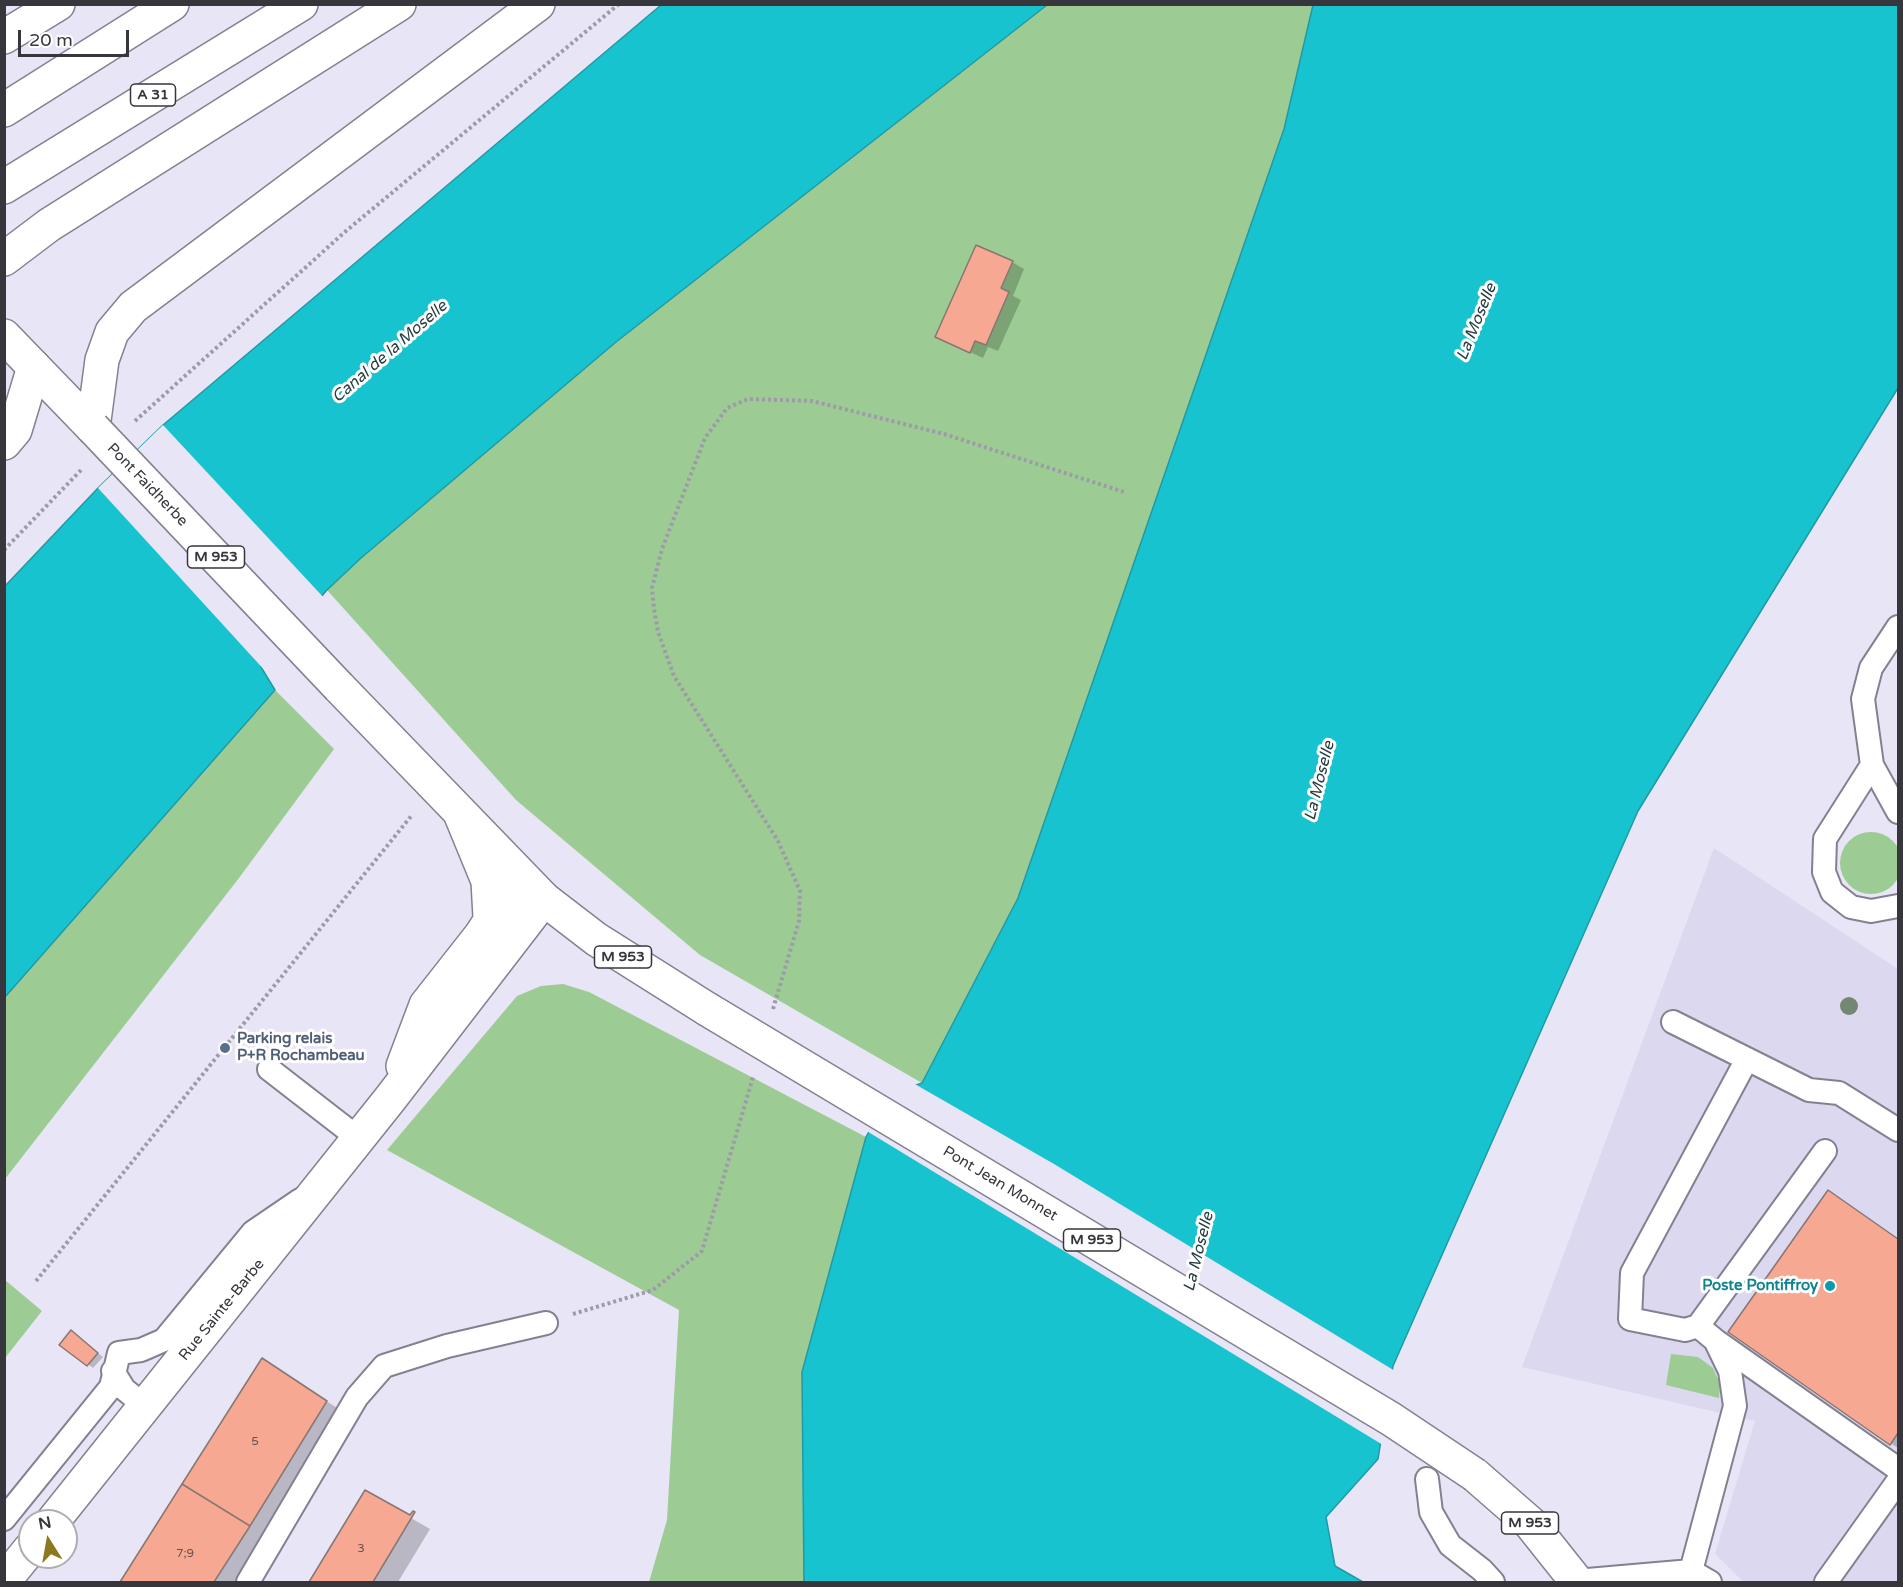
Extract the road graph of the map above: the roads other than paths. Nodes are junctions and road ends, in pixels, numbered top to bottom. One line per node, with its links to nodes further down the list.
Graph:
1 (58, 4): 6 (main road)
2 (172, 4): 7 (main road)
3 (301, 4): 8 (main road, A 31)
4 (399, 4): 9 (main road)
5 (538, 4): 11 (main road)
6 (4, 37)
7 (4, 110)
8 (4, 187)
9 (4, 259)
10 (20, 351): 11 (main road, Pont Faidherbe / M 953); 12 (main road)
11 (93, 428): 15 (main road, Pont Faidherbe / M 953, bridge)
12 (4, 443)
13 (1899, 627): 14 (lane)
14 (1872, 765): 16 (lane); 19 (lane)
15 (450, 804): 17 (main road, M 953); 20 (main road)
16 (1899, 812)
17 (520, 875): 18 (main road, M 953); 20 (main road, Rue Sainte-Barbe)
18 (544, 899): 24 (main road, Rue Sainte-Barbe); 44 (main road, Pont Jean Monnet / M 953, bridge)
19 (1899, 906)
20 (490, 917): 24 (main road, Rue Sainte-Barbe)
21 (1673, 1022): 22 (lane)
22 (1747, 1059): 25 (lane); 30 (lane)
23 (269, 1069): 26 (lane)
24 (390, 1099): 26 (main road, Rue Sainte-Barbe)
25 (1899, 1130)
26 (358, 1138): 28 (main road, Rue Sainte-Barbe)
27 (1825, 1151): 30 (lane)
28 (322, 1184): 32 (lane); 33 (main road, Rue Sainte-Barbe)
29 (546, 1323): 42 (lane)
30 (1698, 1326): 31 (lane)
31 (1716, 1341): 34 (lane); 40 (lane)
32 (116, 1362): 33 (lane); 38 (lane)
33 (145, 1406): 37 (main road, Rue Sainte-Barbe)
34 (1899, 1468)
35 (1427, 1479): 43 (lane)
36 (1899, 1481): 46 (lane)
37 (63, 1509)
38 (4, 1519)
39 (18, 1564): 41 (main road)
40 (1691, 1571): 44 (lane); 45 (lane)
41 (4, 1581)
42 (248, 1582)
43 (1493, 1582)
44 (1577, 1582)
45 (1710, 1582)
46 (1826, 1582)

